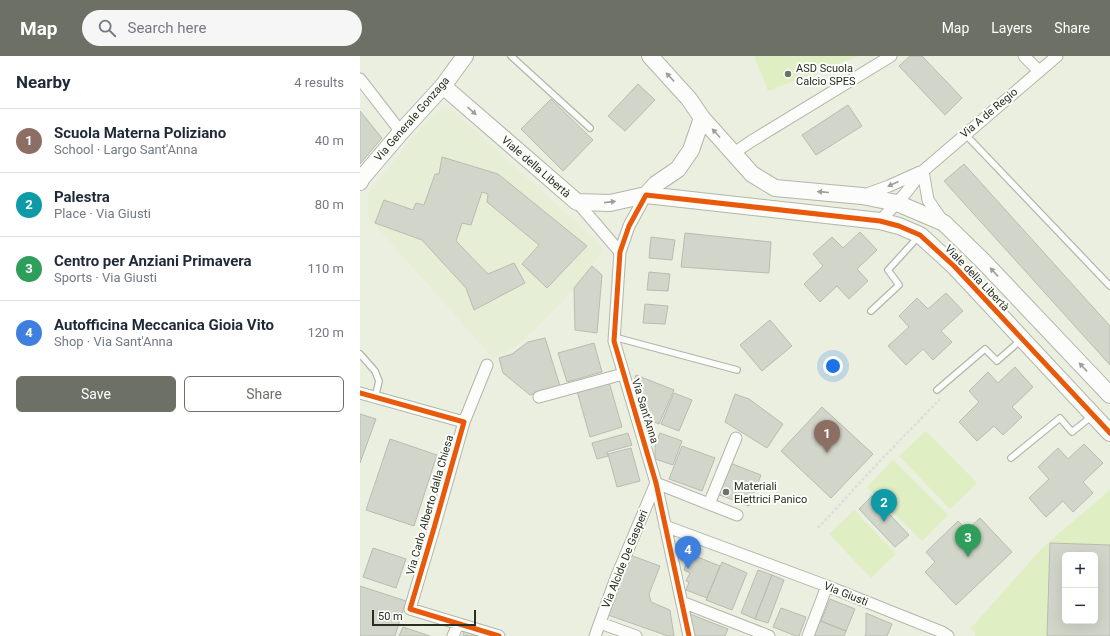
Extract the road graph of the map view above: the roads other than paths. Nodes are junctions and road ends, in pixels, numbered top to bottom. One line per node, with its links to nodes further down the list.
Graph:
1 (464, 56): 9 (street, Via Generale Gonzaga)
2 (511, 56): 11 (lane)
3 (650, 56): 10 (street, Viale della Libertà, one-way to 3)
4 (891, 56): 14 (street)
5 (1024, 56): 7 (street)
6 (1057, 56): 7 (street, Via A de Regio)
7 (1038, 71): 13 (street, Via A de Regio)
8 (360, 79): 12 (street)
9 (443, 86): 12 (street, Via Generale Gonzaga); 19 (street, Viale della Libertà, one-way to 19)
10 (702, 118): 14 (street, Viale della Libertà, one-way to 10); 17 (street, Viale della Libertà)
11 (590, 128)
12 (401, 132): 16 (street, Via Generale Gonzaga)
13 (965, 134): 15 (street, Via A de Regio); 25 (lane)
14 (734, 153): 18 (street, Viale della Libertà, one-way to 14)
15 (923, 171): 18 (street, Via A de Regio, one-way to 18); 20 (street, Via A de Regio); 22 (street)
16 (360, 180)
17 (646, 194): 19 (street, Viale della Libertà, one-way to 17); 21 (street, Viale della Libertà); 24 (street, Via Sant'Anna)
18 (862, 196): 20 (street, Viale della Libertà)
19 (577, 202): 24 (street)
20 (897, 203): 21 (street, Via A de Regio); 22 (street, Viale della Libertà)
21 (880, 221): 23 (street, Viale della Libertà)
22 (944, 223): 35 (street, Viale della Libertà, one-way to 22)
23 (920, 235): 26 (lane); 28 (street, Viale della Libertà)
24 (620, 252): 27 (street, Via Sant'Anna)
25 (1110, 286)
26 (871, 310)
27 (614, 337): 31 (lane); 32 (street, Via Sant'Anna)
28 (1022, 339): 33 (lane); 38 (street, Viale della Libertà)
29 (360, 354): 37 (lane)
30 (487, 365): 39 (street)
31 (737, 370)
32 (624, 374): 36 (street, Via Sant'Anna); 43 (street, Via Sant'Anna)
33 (937, 390)
34 (360, 393): 37 (street)
35 (1110, 396)
36 (540, 397)
37 (375, 398): 39 (street)
38 (1093, 414): 40 (street, Viale della Libertà); 42 (lane)
39 (464, 422): 50 (street, Via Carlo Alberto dalla Chiesa)
40 (1110, 433)
41 (736, 438): 44 (street)
42 (1011, 458)
43 (656, 483): 44 (street); 46 (street, Via Sant'Anna); 49 (street, Via Alcide De Gasperi)
44 (709, 504): 45 (street)
45 (738, 515)
46 (666, 526): 47 (street, Via Giusti); 48 (street, Via Sant'Anna)
47 (827, 586): 57 (street); 58 (street, Via Giusti)
48 (682, 602): 55 (street, Via Sant'Anna); 56 (street)
49 (600, 623): 53 (street, Via Alcide De Gasperi); 54 (street)
50 (458, 624): 51 (street); 52 (street, Via Carlo Alberto dalla Chiesa)
51 (453, 636)
52 (498, 636)
53 (595, 636)
54 (636, 636)
55 (689, 636)
56 (769, 636)
57 (808, 636)
58 (948, 636)

